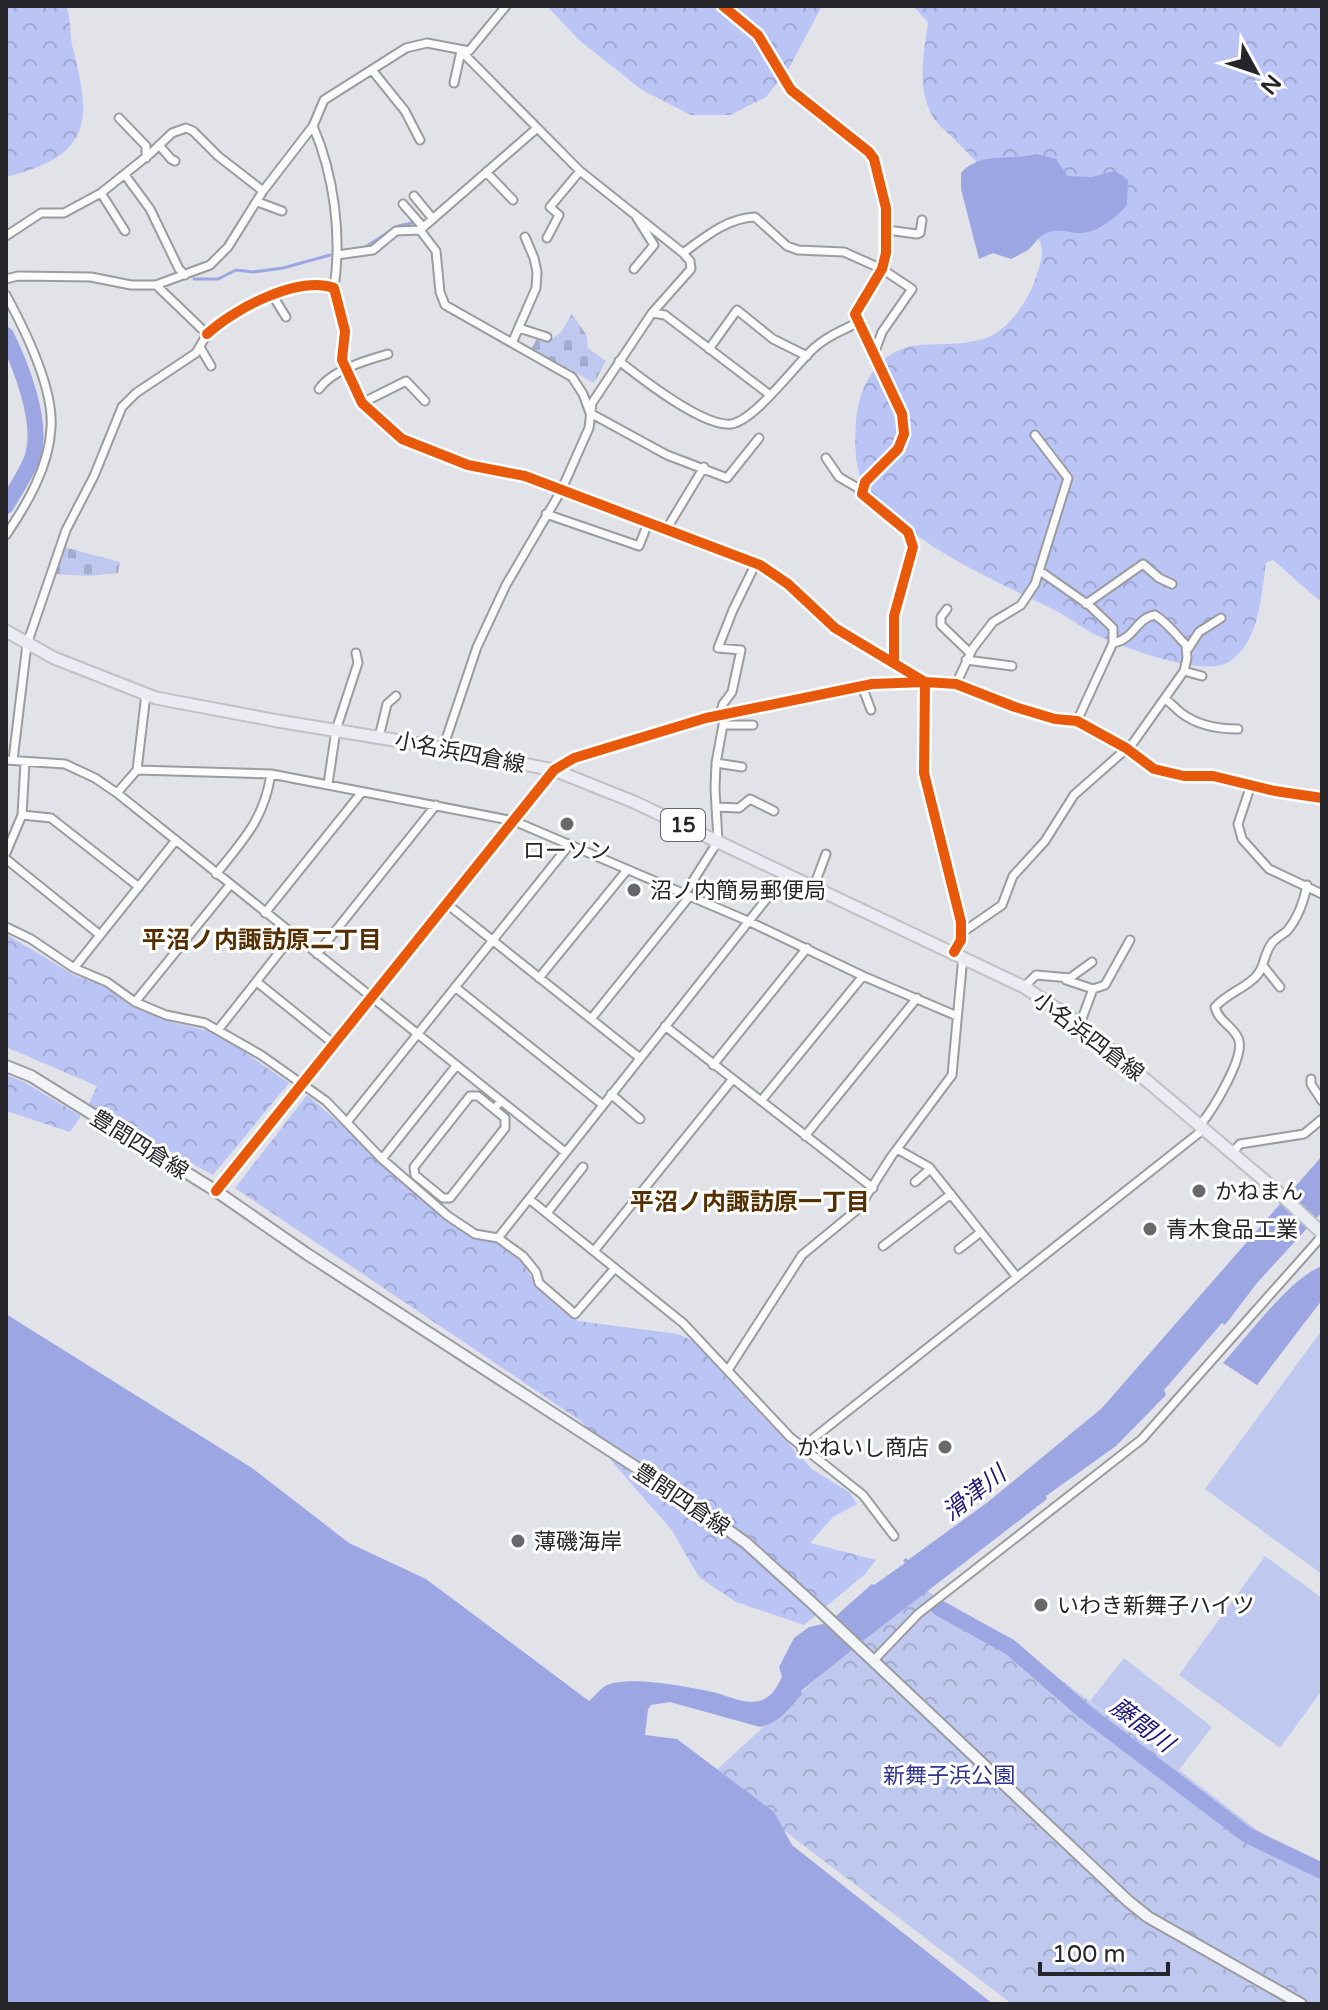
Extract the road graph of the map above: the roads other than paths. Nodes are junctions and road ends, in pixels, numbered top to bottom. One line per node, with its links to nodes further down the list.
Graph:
1 (506, 6): 3 (street)
2 (723, 6): 27 (street)
3 (461, 51): 4 (street); 5 (street); 8 (street)
4 (372, 70): 7 (street); 9 (street)
5 (454, 83)
6 (119, 118): 11 (street)
7 (313, 126): 16 (street); 33 (street)
8 (536, 129): 13 (street); 14 (street)
9 (420, 140)
10 (159, 145): 11 (street); 12 (street); 16 (street)
11 (146, 158): 15 (street)
12 (175, 161)
13 (580, 171): 23 (street); 31 (street)
14 (486, 172): 19 (street); 24 (street)
15 (125, 175): 17 (street); 36 (street)
16 (263, 191): 20 (street)
17 (101, 193): 28 (street); 29 (street)
18 (414, 196): 24 (street)
19 (513, 200)
20 (258, 202): 22 (street); 36 (street)
21 (403, 204): 26 (street)
22 (282, 211)
23 (637, 216): 32 (street); 34 (street)
24 (433, 219): 26 (street)
25 (922, 220): 27 (street)
26 (422, 229): 33 (street); 48 (street)
27 (887, 230): 35 (street)
28 (125, 231)
29 (6, 236)
30 (525, 237): 45 (street)
31 (547, 238)
32 (683, 253): 35 (street); 42 (street)
33 (337, 255): 39 (street)
34 (634, 269)
35 (882, 269): 44 (street); 52 (street)
36 (185, 275): 38 (street)
37 (6, 279): 38 (street)
38 (156, 285): 46 (street)
39 (334, 288): 41 (street); 56 (street)
40 (6, 295): 71 (street)
41 (273, 296): 43 (street); 46 (street)
42 (652, 313): 50 (street); 54 (street)
43 (286, 317)
44 (859, 322): 52 (street); 53 (street)
45 (519, 328): 47 (street); 48 (street)
46 (207, 334): 49 (street)
47 (547, 337)
48 (512, 343): 61 (street)
49 (200, 347): 55 (street); 80 (street)
50 (709, 349): 53 (street); 58 (street)
51 (388, 354): 56 (street)
52 (874, 354): 67 (street)
53 (807, 356): 58 (street)
54 (619, 361): 58 (street); 61 (street)
55 (211, 366)
56 (347, 370): 57 (street); 60 (street)
57 (319, 389)
58 (770, 395)
59 (425, 401): 60 (street)
60 (362, 403): 66 (street)
61 (590, 413): 65 (street); 66 (street)
62 (1035, 435): 73 (street)
63 (759, 438): 65 (street)
64 (826, 458): 67 (street)
65 (704, 467): 70 (street)
66 (561, 491): 68 (street); 69 (street)
67 (863, 491): 84 (street)
68 (546, 514): 69 (street); 102 (street)
69 (648, 523): 70 (street)
70 (666, 530): 72 (street)
71 (6, 535)
72 (756, 563): 84 (street); 95 (street)
73 (1040, 571): 75 (street); 83 (street)
74 (1172, 584): 75 (street)
75 (1086, 604): 79 (street)
76 (947, 609): 83 (street)
77 (1221, 618): 81 (street)
78 (6, 631): 80 (main road, 小名浜四倉線 / 15)
79 (1113, 643): 81 (street); 96 (street)
80 (27, 644): 91 (main road, 小名浜四倉線 / 15); 104 (street)
81 (1188, 649): 86 (street)
82 (356, 653): 100 (street)
83 (968, 656): 85 (street); 89 (street)
84 (894, 663): 88 (street)
85 (1012, 666)
86 (1184, 671): 87 (street); 93 (street)
87 (1202, 676)
88 (925, 682): 89 (street); 90 (street); 139 (street)
89 (956, 684): 96 (street)
90 (862, 686): 94 (street); 95 (street)
91 (146, 694): 100 (main road, 小名浜四倉線 / 15); 108 (street)
92 (396, 696): 101 (street)
93 (1165, 699): 99 (street); 103 (street)
94 (871, 710)
95 (723, 715): 97 (street); 109 (street)
96 (1077, 721): 103 (street)
97 (725, 725): 98 (street); 106 (street)
98 (753, 725)
99 (1238, 729)
100 (336, 730): 101 (main road, 小名浜四倉線 / 15); 111 (street)
101 (379, 737): 102 (main road, 小名浜四倉線 / 15)
102 (443, 748): 109 (main road, 小名浜四倉線 / 15)
103 (1126, 748): 112 (street); 139 (street)
104 (9, 760): 105 (street)
105 (25, 762): 114 (street); 119 (street)
106 (716, 763): 107 (street); 117 (street)
107 (742, 767)
108 (137, 770): 110 (street); 114 (street)
109 (554, 770): 120 (main road); 122 (main road, 小名浜四倉線 / 15)
110 (271, 774): 111 (street); 128 (street)
111 (328, 784): 113 (street)
112 (1251, 785): 115 (street); 130 (street)
113 (362, 792): 116 (street); 136 (street)
114 (117, 793): 121 (street)
115 (1322, 798)
116 (436, 805): 120 (street); 145 (street)
117 (716, 807): 118 (street); 122 (street)
118 (774, 811)
119 (22, 815): 125 (street); 132 (street)
120 (514, 821): 123 (street); 135 (main road)
121 (176, 840): 128 (street); 132 (street)
122 (718, 841): 127 (main road, 小名浜四倉線 / 15); 134 (street)
123 (570, 844): 126 (street); 142 (street)
124 (826, 854): 131 (street)
125 (6, 856): 140 (street)
126 (627, 870): 134 (street); 151 (street)
127 (787, 873): 131 (main road, 小名浜四倉線 / 15); 137 (street)
128 (216, 874): 129 (street)
129 (230, 885): 136 (street); 160 (street)
130 (1307, 885): 133 (street); 148 (street)
131 (814, 886): 146 (main road, 小名浜四倉線 / 15)
132 (139, 887): 140 (street)
133 (1322, 894)
134 (686, 896): 137 (street); 162 (street)
135 (447, 904): 142 (street); 158 (main road)
136 (265, 913): 141 (street)
137 (748, 921): 144 (street); 164 (street)
138 (6, 927): 149 (street)
139 (963, 932): 146 (street)
140 (100, 935): 149 (street)
141 (293, 935): 145 (street); 153 (street)
142 (492, 940): 151 (street); 154 (street)
143 (1130, 940): 157 (street)
144 (807, 948): 150 (street); 169 (street)
145 (317, 954): 158 (street)
146 (958, 954): 155 (main road, 小名浜四倉線 / 15); 161 (street)
147 (1092, 962): 152 (street)
148 (1264, 967): 156 (street); 184 (street)
149 (74, 968): 160 (street)
150 (863, 976): 159 (street); 177 (street)
151 (539, 978): 162 (street)
152 (1063, 979): 155 (street); 157 (street)
153 (257, 982): 165 (street); 167 (street)
154 (455, 987): 166 (street); 179 (street)
155 (1024, 987): 163 (main road, 小名浜四倉線 / 15)
156 (1280, 987)
157 (1093, 989): 163 (street)
158 (372, 998): 166 (street); 167 (main road)
159 (917, 998): 161 (street); 185 (street)
160 (135, 1002): 165 (street)
161 (957, 1016): 186 (street)
162 (591, 1019): 168 (street)
163 (1080, 1024): 184 (main road, 小名浜四倉線 / 15)
164 (665, 1026): 168 (street); 169 (street)
165 (218, 1030): 174 (street)
166 (417, 1034): 171 (street); 183 (street)
167 (334, 1044): 174 (main road)
168 (640, 1058): 175 (street)
169 (713, 1065): 173 (street)
170 (6, 1066): 194 (main road, 豊間四倉線)
171 (456, 1066): 176 (street); 189 (street)
172 (1311, 1079): 178 (street)
173 (732, 1080): 177 (street); 203 (street)
174 (301, 1085): 183 (street); 194 (main road)
175 (611, 1094): 179 (street); 181 (street)
176 (501, 1101): 180 (street); 187 (street)
177 (761, 1101): 185 (street)
178 (1322, 1101)
179 (603, 1105): 187 (street)
180 (494, 1109): 180 (street)
181 (640, 1119)
182 (1322, 1119): 188 (street)
183 (347, 1122): 189 (street)
184 (1202, 1127): 188 (main road, 小名浜四倉線 / 15); 205 (street)
185 (805, 1136): 193 (street)
186 (897, 1149): 191 (street); 193 (street)
187 (565, 1152): 196 (street)
188 (1232, 1153): 199 (main road, 小名浜四倉線 / 15)
189 (382, 1159): 200 (street)
190 (583, 1167): 197 (street)
191 (930, 1169): 192 (street); 195 (street)
192 (915, 1182)
193 (873, 1188): 206 (street)
194 (216, 1191): 209 (main road, 豊間四倉線)
195 (951, 1194): 198 (street); 201 (street)
196 (529, 1199): 197 (street); 200 (street)
197 (547, 1213): 203 (street)
198 (981, 1232): 202 (street); 205 (street)
199 (1320, 1233): 209 (street)
200 (498, 1238): 204 (street)
201 (883, 1246)
202 (959, 1249)
203 (594, 1251): 204 (street)
204 (615, 1268): 206 (street)
205 (1016, 1276): 207 (street)
206 (728, 1370): 207 (street)
207 (801, 1448): 208 (street)
208 (894, 1536)
209 (873, 1661): 210 (main road, 豊間四倉線)
210 (1301, 2004)

